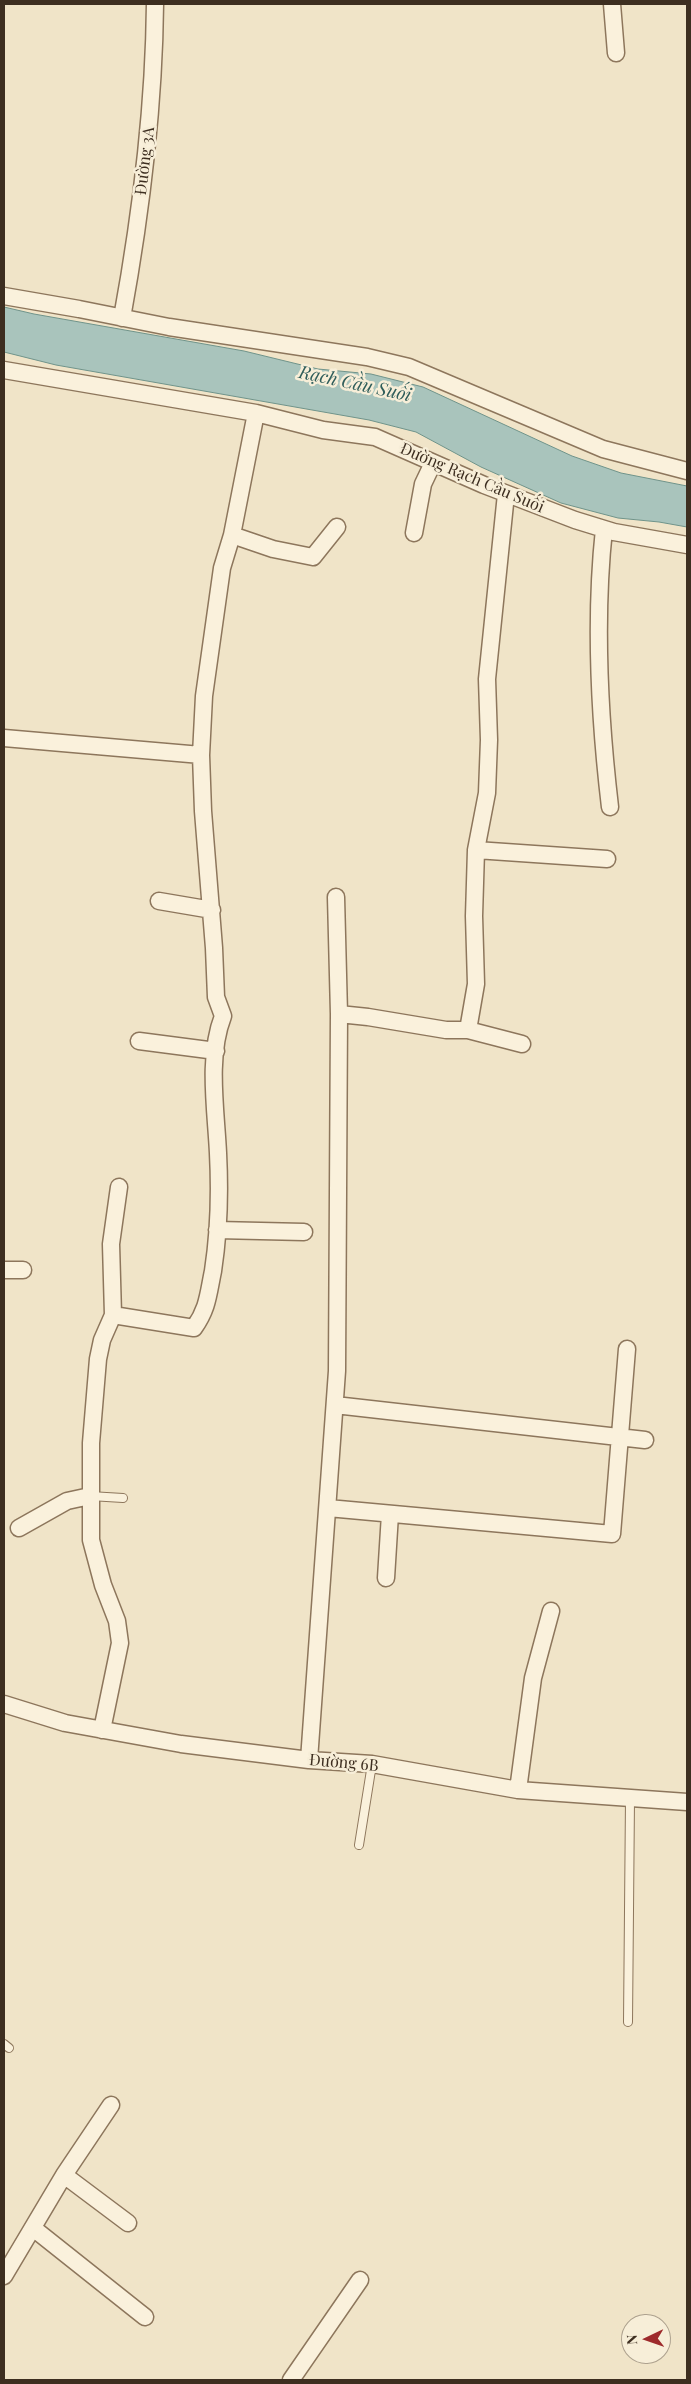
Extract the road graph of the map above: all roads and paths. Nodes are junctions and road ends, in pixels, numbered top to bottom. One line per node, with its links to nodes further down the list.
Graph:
1 (155, 4): 5 (street, Đường 3A)
2 (612, 4): 3 (street)
3 (616, 54)
4 (4, 296): 5 (street)
5 (122, 318): 9 (street)
6 (4, 370): 7 (street)
7 (256, 413): 8 (street, Đường Rạch Cầu Suối); 14 (street)
8 (433, 462): 10 (street, Đường Rạch Cầu Suối); 13 (street)
9 (687, 471)
10 (506, 494): 12 (street, Đường Rạch Cầu Suối); 19 (street)
11 (337, 527): 14 (street)
12 (604, 529): 15 (street, Đường Rạch Cầu Suối); 18 (street)
13 (414, 533)
14 (232, 535): 17 (street)
15 (687, 545)
16 (4, 738): 17 (street)
17 (200, 755): 23 (street)
18 (610, 807)
19 (476, 850): 20 (street); 25 (street)
20 (607, 859)
21 (336, 897): 24 (street)
22 (159, 901): 23 (street)
23 (212, 910): 28 (street)
24 (339, 1014): 25 (street); 36 (street)
25 (468, 1030): 27 (street)
26 (139, 1041): 28 (street)
27 (522, 1044)
28 (216, 1051): 30 (street)
29 (119, 1187): 34 (street)
30 (217, 1230): 31 (street); 34 (street)
31 (304, 1232)
32 (4, 1270): 33 (street)
33 (23, 1270)
34 (113, 1315): 39 (street)
35 (628, 1349): 37 (street)
36 (335, 1405): 37 (street); 41 (street)
37 (619, 1439): 38 (street); 42 (street)
38 (645, 1440)
39 (90, 1496): 40 (lane); 43 (street); 47 (street)
40 (123, 1498)
41 (328, 1508): 42 (street); 48 (street)
42 (390, 1514): 44 (street)
43 (19, 1528)
44 (386, 1578)
45 (551, 1611): 50 (street)
46 (4, 1704): 47 (street, Đường 6B)
47 (102, 1730): 48 (street, Đường 6B)
48 (309, 1760): 49 (street, Đường 6B)
49 (372, 1764): 50 (street, Đường 6B); 53 (lane)
50 (518, 1790): 51 (street, Đường 6B)
51 (630, 1799): 52 (street, Đường 6B); 54 (lane)
52 (687, 1802)
53 (359, 1845)
54 (628, 2022)
55 (111, 2105): 56 (street)
56 (64, 2175): 57 (street); 58 (street)
57 (128, 2223)
58 (33, 2228): 59 (street); 61 (street)
59 (4, 2276)
60 (360, 2280): 62 (street)
61 (145, 2317)
62 (291, 2380)

